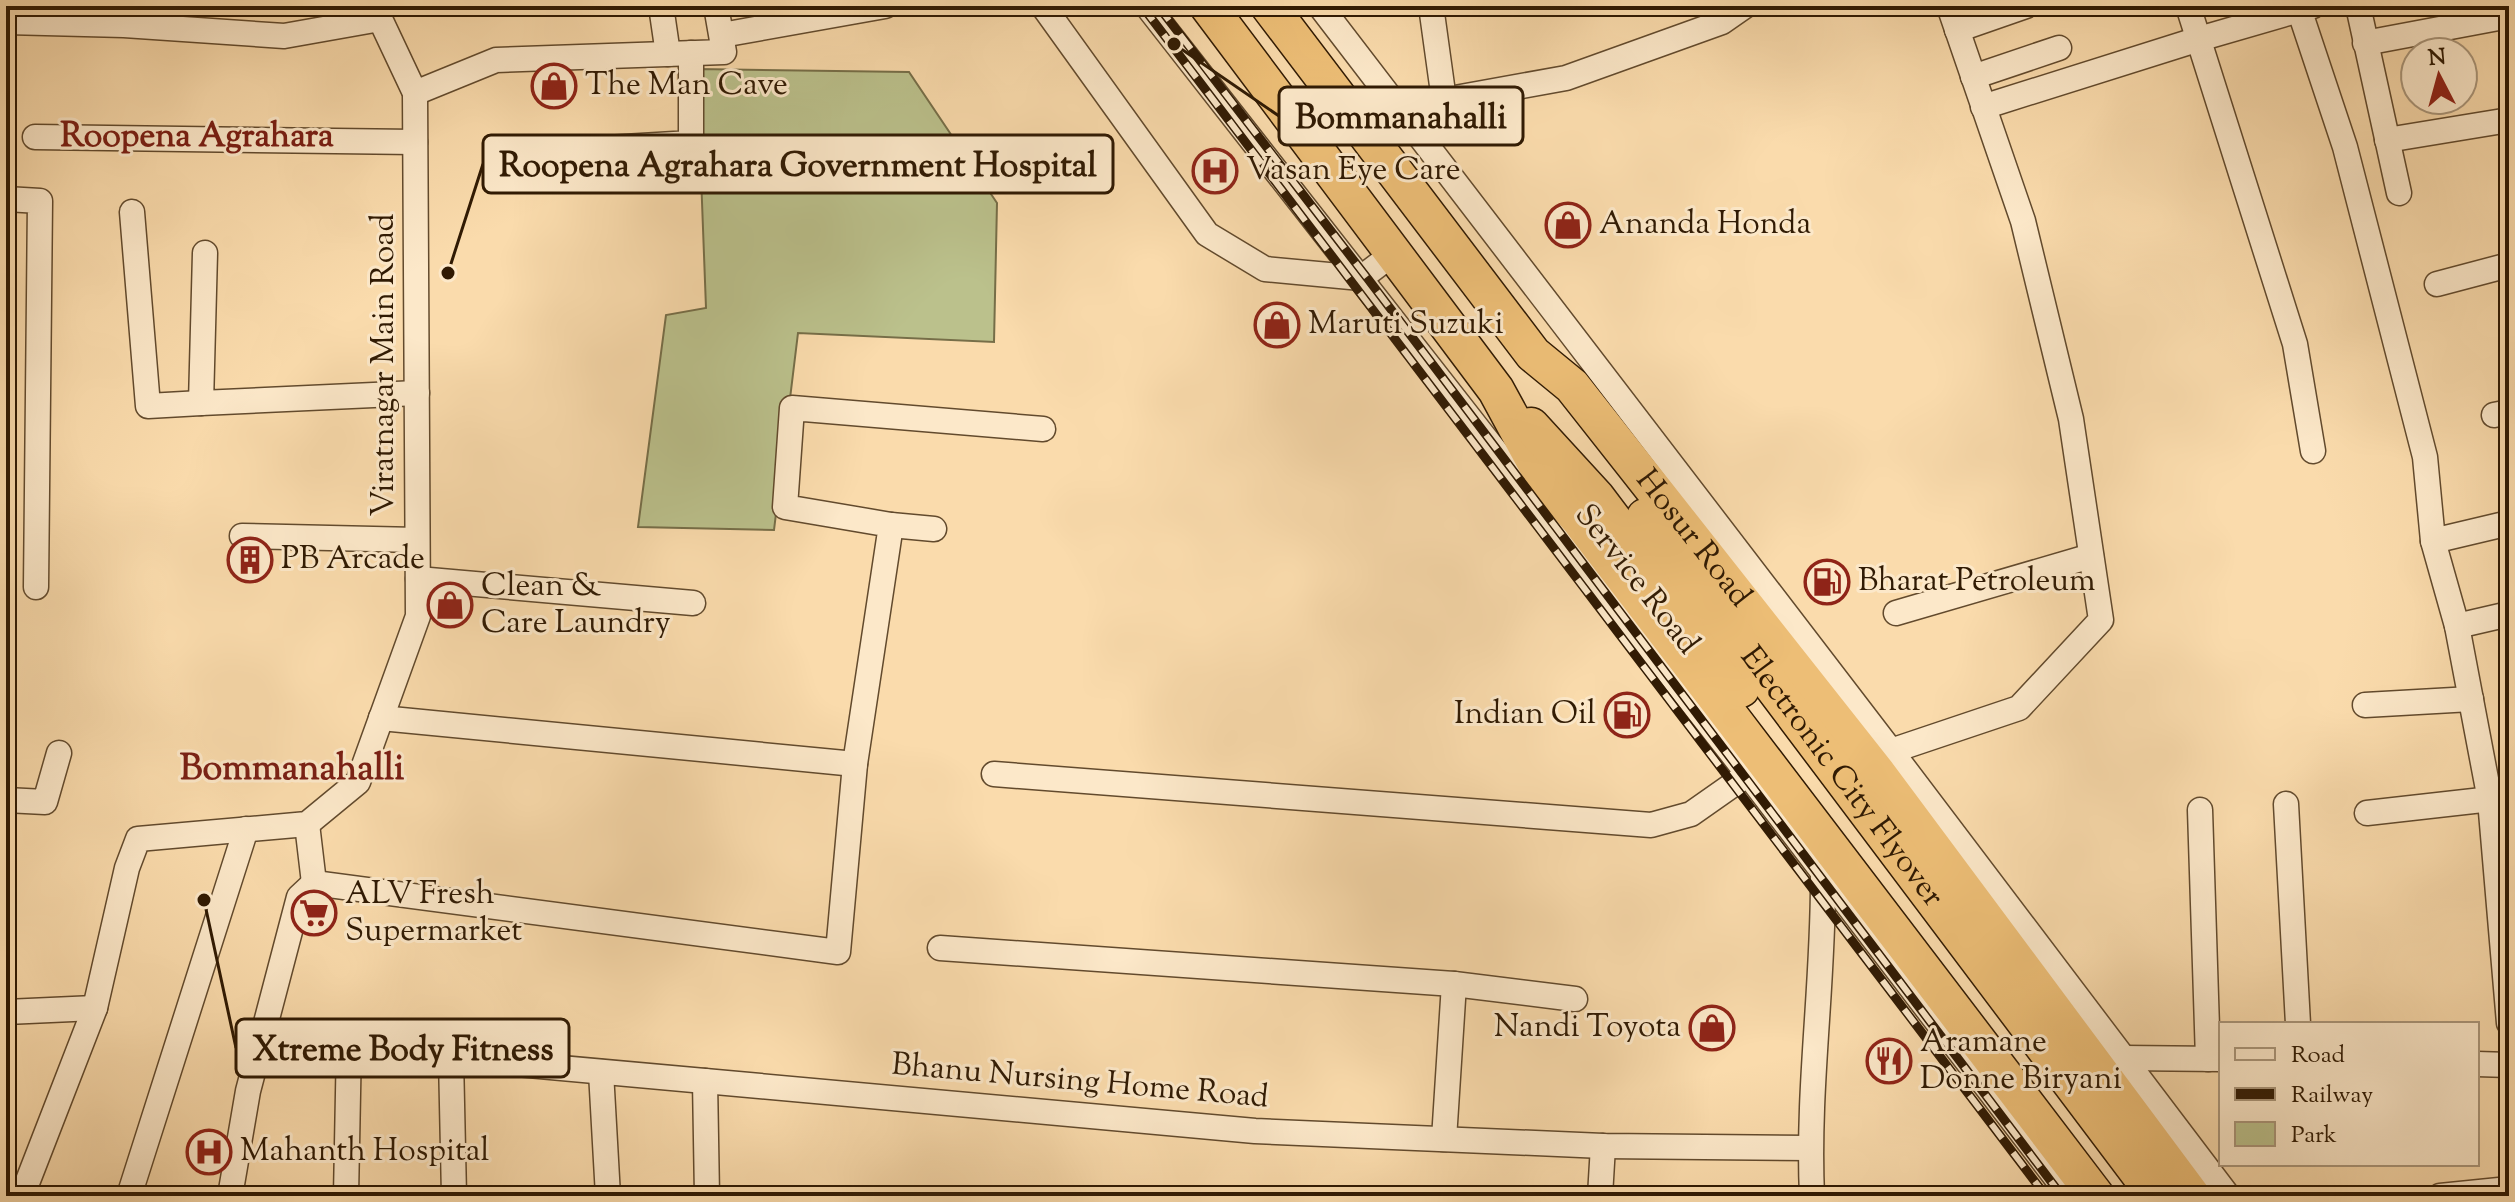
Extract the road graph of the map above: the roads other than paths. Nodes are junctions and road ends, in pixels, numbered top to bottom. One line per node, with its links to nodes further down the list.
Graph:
1 (661, 6): 24 (street)
2 (716, 6): 20 (street)
3 (885, 6): 20 (street)
4 (1043, 6): 41 (street)
5 (1147, 6): 41 (street, Service Road)
6 (1208, 6): 39 (highway)
7 (1269, 6): 43 (highway, Hosur Road)
8 (1320, 6): 30 (street)
9 (1431, 6): 27 (street)
10 (1745, 6): 27 (street)
11 (1949, 6): 19 (street)
12 (2026, 6): 19 (street)
13 (2188, 6): 21 (street)
14 (2358, 6): 22 (street)
15 (2303, 7): 21 (street); 54 (street)
16 (377, 13): 18 (street); 26 (street, Viratnagar Main Road)
17 (2509, 16): 22 (street)
18 (6, 22)
19 (1957, 30): 25 (street)
20 (722, 35): 24 (street)
21 (2199, 39): 28 (street); 48 (street)
22 (2365, 43): 32 (street)
23 (2059, 48): 25 (street)
24 (679, 53): 26 (street); 34 (street)
25 (1973, 77): 28 (street)
26 (415, 93): 33 (street, Viratnagar Main Road)
27 (1444, 100): 30 (street)
28 (1983, 107): 55 (street)
29 (2509, 120): 32 (street)
30 (1412, 129): 65 (street)
31 (35, 137): 33 (street)
32 (2387, 140): 35 (street)
33 (415, 142): 45 (street, Viratnagar Main Road)
34 (607, 148)
35 (2399, 193)
36 (6, 199): 57 (street)
37 (132, 212): 46 (street)
38 (205, 253): 46 (street)
39 (1394, 253): 41 (street); 44 (highway)
40 (2509, 265): 42 (street)
41 (1361, 278): 69 (street, Service Road)
42 (2437, 284)
43 (1533, 354): 80 (highway, Electronic City Flyover); 111 (highway, Hosur Road)
44 (1496, 390): 80 (highway, Electronic City Flyover); 108 (highway)
45 (417, 393): 46 (street); 53 (street, Viratnagar Main Road)
46 (201, 403)
47 (1043, 429): 50 (street)
48 (2313, 451)
49 (2509, 523): 54 (street)
50 (891, 525): 51 (street); 67 (street)
51 (934, 529)
52 (242, 536): 53 (street)
53 (417, 540): 56 (street, Viratnagar Main Road)
54 (2433, 541): 61 (street)
55 (2091, 556): 59 (street); 65 (street)
56 (418, 579): 58 (street); 64 (street, Viratnagar Main Road)
57 (36, 587)
58 (693, 603)
59 (1896, 613)
60 (2509, 614): 61 (street)
61 (2457, 626): 62 (street)
62 (2471, 699): 63 (street); 70 (street)
63 (2365, 705)
64 (381, 718): 67 (street); 75 (street, Viratnagar Main Road)
65 (1891, 751): 88 (street)
66 (59, 753): 71 (street)
67 (855, 764): 78 (street)
68 (994, 774): 69 (street)
69 (1748, 774): 77 (street, Service Road)
70 (2500, 799): 74 (street); 86 (street)
71 (6, 800)
72 (2286, 804): 85 (street)
73 (2200, 810): 89 (street)
74 (2367, 813)
75 (307, 824): 76 (street); 78 (street)
76 (246, 829): 83 (street); 99 (street)
77 (1823, 874): 96 (street); 107 (street, Service Road)
78 (314, 883): 100 (street)
79 (940, 948): 81 (street)
80 (1977, 982): 109 (highway, Electronic City Flyover); 110 (highway, Electronic City Flyover)
81 (1454, 984): 82 (street); 94 (street)
82 (1575, 999)
83 (95, 1008): 84 (street); 98 (street)
84 (6, 1012)
85 (2298, 1022)
86 (2509, 1023)
87 (451, 1058): 92 (street, Bhanu Nursing Home Road); 101 (street, Bhanu Nursing Home Road); 102 (street)
88 (2124, 1058): 89 (street); 112 (street)
89 (2215, 1059)
90 (2479, 1064): 91 (street)
91 (2509, 1065)
92 (601, 1072): 93 (street, Bhanu Nursing Home Road); 103 (street)
93 (705, 1081): 94 (street, Bhanu Nursing Home Road); 104 (street)
94 (1444, 1139): 95 (street, Bhanu Nursing Home Road)
95 (1603, 1146): 96 (street, Bhanu Nursing Home Road); 105 (street)
96 (1810, 1148): 106 (street)
97 (2509, 1189): 113 (street)
98 (22, 1196)
99 (129, 1196)
100 (230, 1196)
101 (346, 1196)
102 (454, 1196)
103 (608, 1196)
104 (707, 1196)
105 (1600, 1196)
106 (1812, 1196)
107 (2070, 1196)
108 (2096, 1196)
109 (2121, 1196)
110 (2156, 1196)
111 (2192, 1196)
112 (2228, 1196)
113 (2440, 1196)

